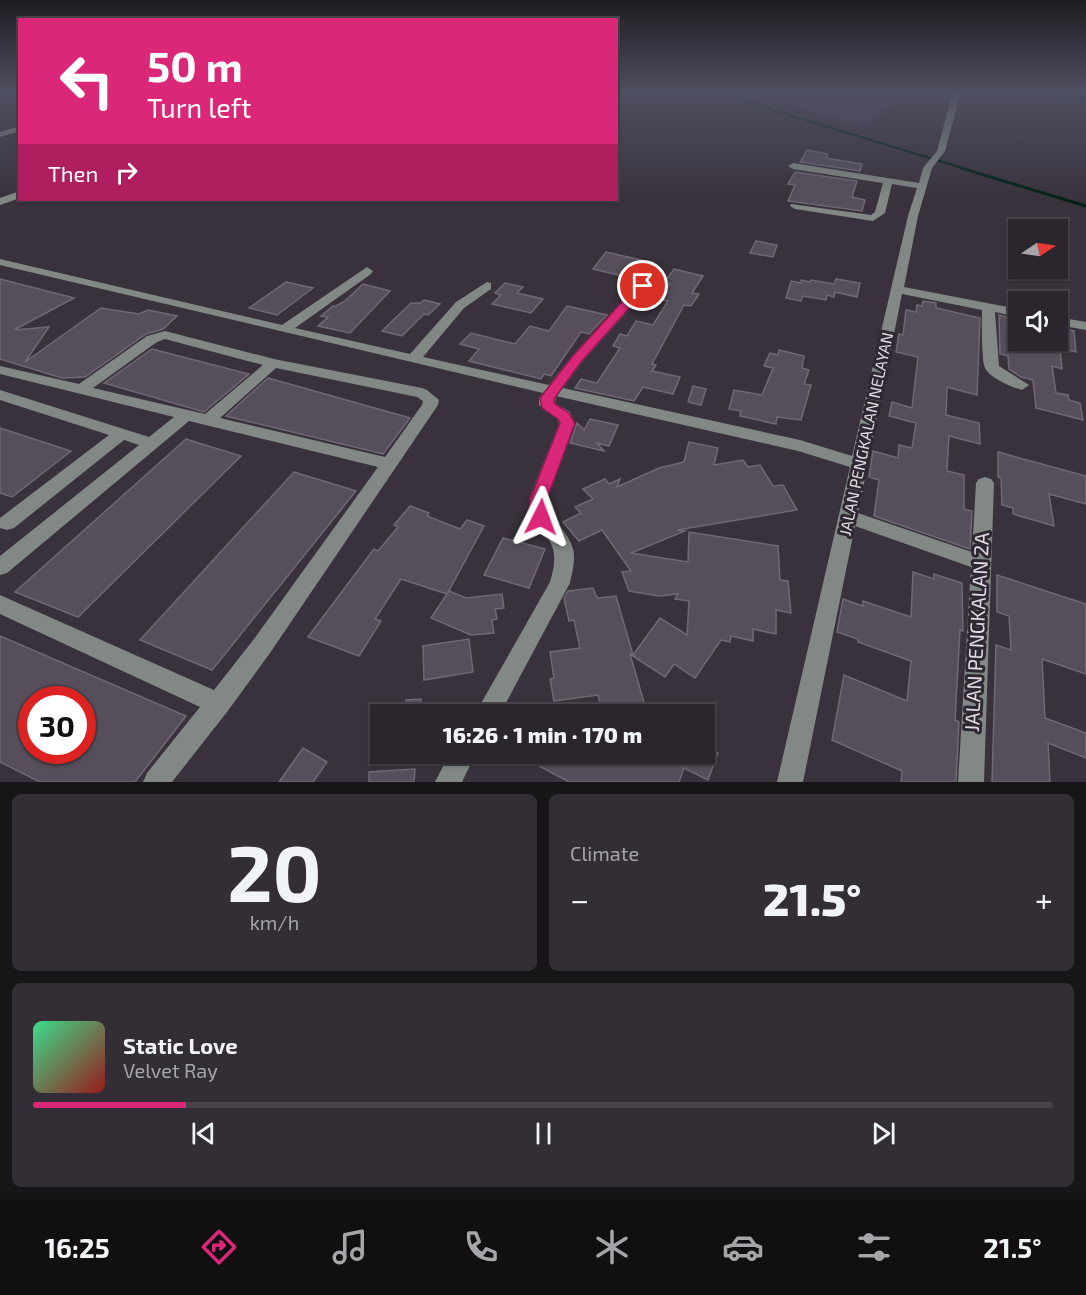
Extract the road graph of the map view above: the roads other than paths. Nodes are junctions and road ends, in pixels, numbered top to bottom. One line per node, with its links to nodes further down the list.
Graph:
1 (947, 127): 6 (street, JALAN PENGKALAN NELAYAN)
2 (18, 129): 3 (street)
3 (0, 135)
4 (793, 166): 5 (street)
5 (888, 181): 6 (street); 9 (street)
6 (922, 186): 14 (street, JALAN PENGKALAN NELAYAN)
7 (18, 195): 8 (street)
8 (0, 202)
9 (795, 206)
10 (0, 262): 19 (street)
11 (368, 271): 19 (street)
12 (488, 286): 20 (street)
13 (643, 286): 25 (street)
14 (897, 289): 15 (street); 32 (street, JALAN PENGKALAN NELAYAN)
15 (988, 307): 16 (street); 23 (street)
16 (1008, 311)
17 (1068, 323): 18 (street)
18 (1086, 326)
19 (284, 330): 20 (street)
20 (414, 358): 25 (street)
21 (273, 363): 24 (street); 28 (street); 31 (street)
22 (0, 370): 24 (street)
23 (1022, 385)
24 (82, 389): 27 (street)
25 (553, 390): 32 (street); 40 (street)
26 (0, 395): 29 (street)
27 (188, 414): 28 (street); 30 (street)
28 (208, 420): 31 (street)
29 (121, 434): 30 (street); 35 (street)
30 (151, 443): 37 (street)
31 (389, 464): 39 (street)
32 (859, 464): 34 (street, JALAN PENGKALAN NELAYAN)
33 (985, 483): 36 (street, JALAN PENGKALAN 2A)
34 (848, 517): 36 (street); 44 (street, JALAN PENGKALAN NELAYAN)
35 (7, 523)
36 (980, 562): 45 (street, JALAN PENGKALAN 2A)
37 (0, 567)
38 (0, 604): 39 (street)
39 (219, 704): 42 (street)
40 (492, 704)
41 (459, 764): 43 (street)
42 (156, 782)
43 (448, 782)
44 (790, 782)
45 (971, 782)

